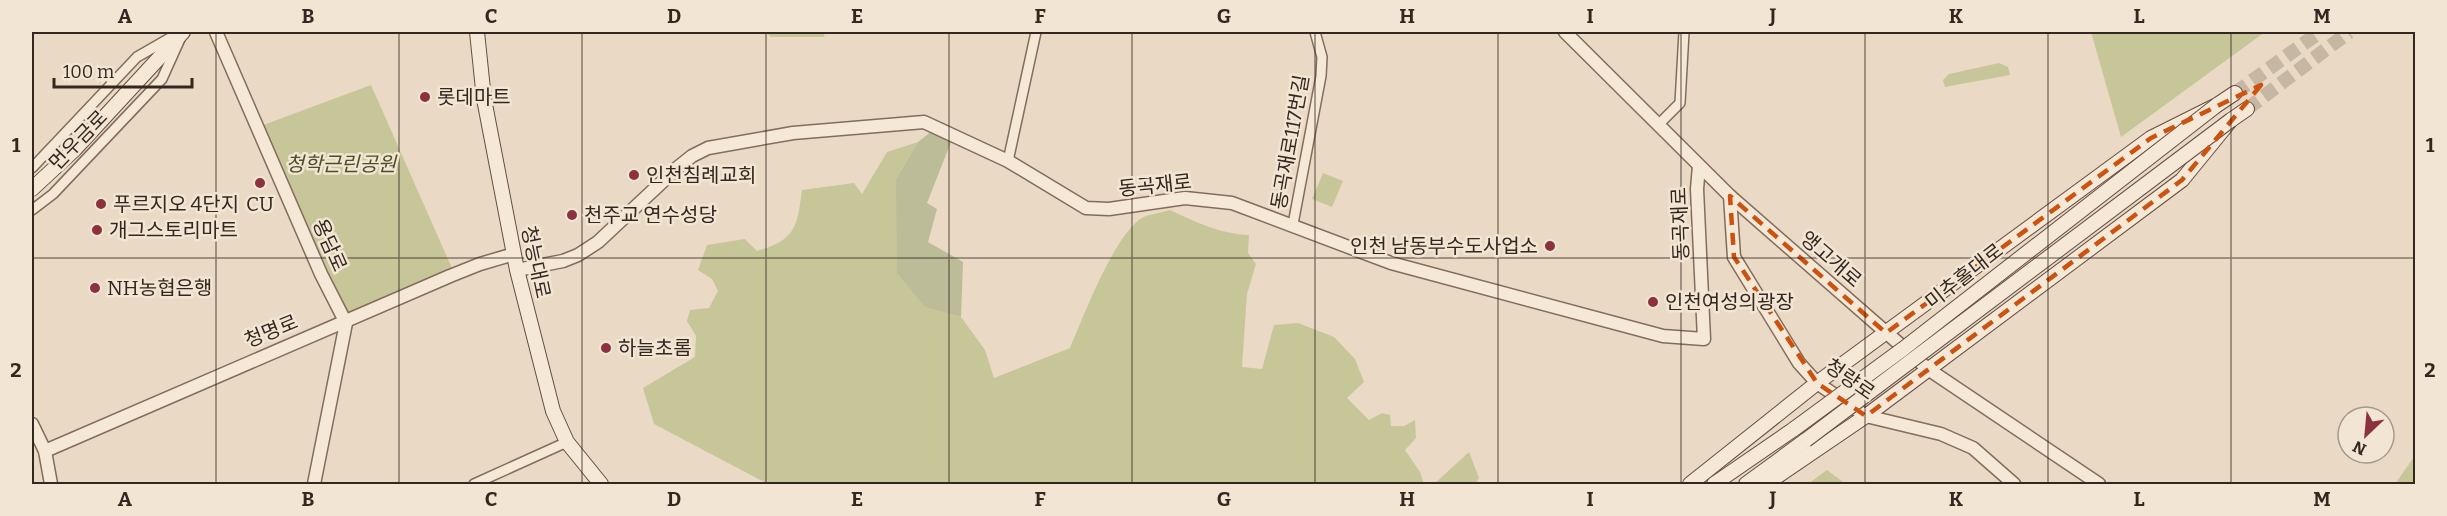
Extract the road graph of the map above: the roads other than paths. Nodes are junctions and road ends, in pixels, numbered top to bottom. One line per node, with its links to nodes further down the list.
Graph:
1 (183, 32): 15 (street, 먼우금로); 16 (main road, 먼우금로); 18 (street, 먼우금로)
2 (216, 32): 22 (street, 용담로)
3 (477, 32): 20 (main road, 청능대로)
4 (1036, 32): 13 (street)
5 (1315, 32): 19 (street, 동곡재로117번길)
6 (1565, 32): 12 (street, 앵고개로)
7 (1684, 32): 12 (street)
8 (2235, 93): 9 (main road, 미추홀대로)
9 (2217, 105): 23 (main road); 35 (main road, 미추홀대로, bridge)
10 (2247, 109): 11 (main road, 미추홀대로)
11 (2231, 120): 24 (main road); 36 (main road, 미추홀대로, bridge)
12 (1658, 125): 14 (street, 앵고개로)
13 (1008, 161): 19 (street, 동곡재로); 21 (street, 동곡재로)
14 (1700, 166): 17 (street, 앵고개로); 19 (street, 동곡재로)
15 (32, 168)
16 (32, 189)
17 (1730, 196): 23 (street, 앵고개로); 25 (street, 청량로)
18 (32, 210)
19 (1293, 224)
20 (514, 254): 21 (main road, 청능대로); 22 (street, 청명로)
21 (517, 270): 28 (main road, 청능대로)
22 (346, 322): 29 (street, 청명로); 31 (street)
23 (1886, 333): 24 (street, 앵고개로); 25 (main road)
24 (1928, 369): 26 (main road); 39 (street, 앵고개로)
25 (1816, 383): 26 (street, 청량로); 34 (main road)
26 (1866, 416): 37 (main road); 38 (street, 청량로)
27 (32, 424): 29 (street)
28 (567, 442): 32 (street); 33 (main road, 청능대로)
29 (45, 451): 30 (street)
30 (51, 484)
31 (314, 484)
32 (474, 484)
33 (601, 484)
34 (1690, 484)
35 (1714, 484)
36 (1746, 484)
37 (1766, 484)
38 (2014, 484)
39 (2099, 484)

